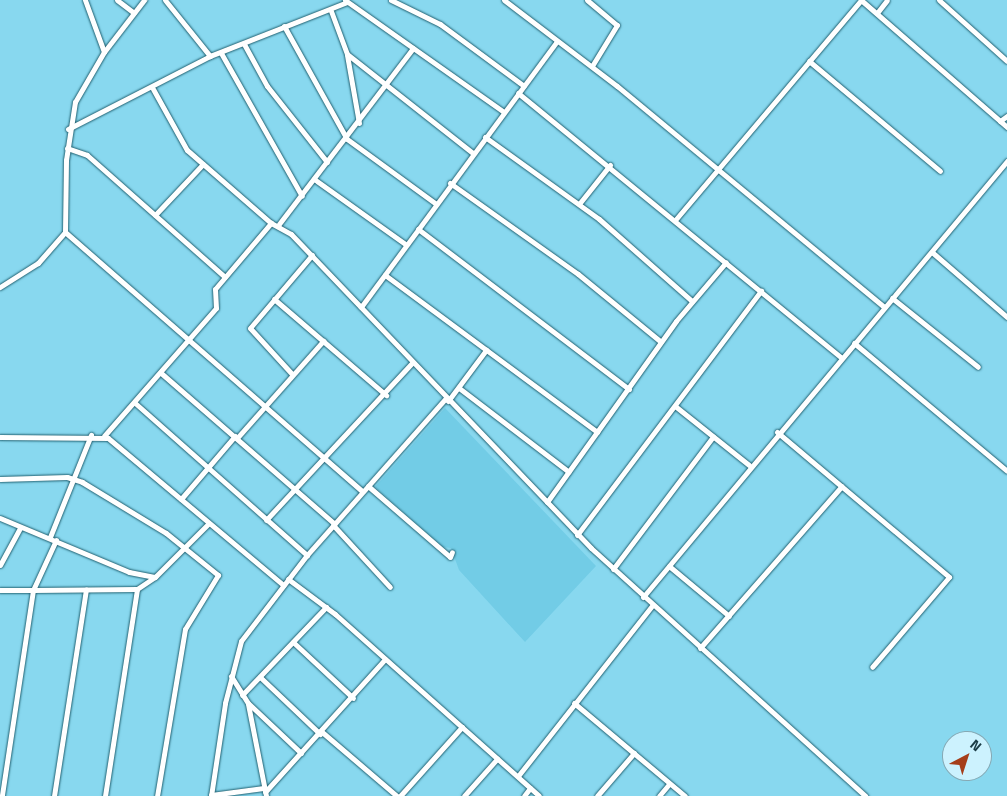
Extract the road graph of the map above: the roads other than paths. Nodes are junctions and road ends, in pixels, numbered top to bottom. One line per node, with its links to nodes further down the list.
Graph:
1 (84, 0): 19 (street)
2 (117, 0): 13 (street)
3 (144, 0): 13 (street)
4 (165, 0): 22 (street)
5 (391, 0): 27 (street)
6 (504, 0): 16 (street)
7 (587, 0): 25 (street)
8 (861, 0): 14 (street); 23 (street)
9 (887, 0): 14 (street)
10 (939, 0): 24 (street)
11 (346, 1): 12 (street); 18 (street)
12 (331, 11): 15 (street); 21 (street)
13 (134, 13): 19 (street)
14 (877, 13): 32 (street)
15 (284, 26): 17 (street); 37 (street)
16 (557, 41): 25 (street); 27 (street)
17 (244, 44): 20 (street); 41 (street)
18 (413, 48): 26 (street); 30 (street)
19 (104, 52): 35 (street)
20 (221, 53): 22 (street); 48 (street)
21 (347, 54): 26 (street); 33 (street)
22 (210, 56): 28 (street)
23 (809, 61): 44 (street); 45 (street)
24 (1007, 61)
25 (592, 66): 44 (street)
26 (385, 86): 33 (street); 39 (street)
27 (524, 86): 29 (street)
28 (153, 89): 35 (street); 42 (street)
29 (518, 93): 30 (street); 43 (street)
30 (504, 112): 36 (street)
31 (1007, 116): 32 (street)
32 (1000, 121): 34 (street)
33 (359, 123): 37 (street)
34 (1007, 127)
35 (68, 129): 38 (street)
36 (485, 136): 39 (street); 50 (street)
37 (347, 139): 41 (street); 49 (street)
38 (67, 148): 51 (street); 56 (street)
39 (473, 153): 47 (street)
40 (1007, 161): 58 (street)
41 (326, 162): 46 (street)
42 (203, 164): 51 (street); 53 (street)
43 (610, 165): 50 (street); 52 (street)
44 (717, 169): 52 (street); 69 (street)
45 (940, 171)
46 (314, 179): 48 (street); 57 (street)
47 (450, 183): 49 (street); 73 (street)
48 (302, 196): 54 (street)
49 (436, 204): 55 (street)
50 (579, 204): 67 (street)
51 (155, 216): 62 (street)
52 (676, 219): 60 (street)
53 (271, 223): 54 (street); 62 (street)
54 (279, 224): 59 (street)
55 (418, 229): 57 (street); 82 (street)
56 (65, 232): 63 (street); 71 (street)
57 (405, 244): 61 (street)
58 (933, 253): 65 (street); 70 (street)
59 (312, 255): 66 (street); 68 (street)
60 (726, 262): 64 (street); 67 (street)
61 (385, 275): 68 (street); 75 (street)
62 (225, 277): 71 (street)
63 (0, 287)
64 (761, 291): 76 (street); 87 (street)
65 (892, 298): 69 (street); 78 (street)
66 (274, 299): 72 (street); 80 (street)
67 (692, 301): 73 (street)
68 (361, 307): 77 (street)
69 (884, 307): 74 (street)
70 (1007, 317)
71 (188, 341): 79 (street); 86 (street)
72 (323, 341): 80 (street); 83 (street)
73 (661, 342): 82 (street)
74 (854, 343): 76 (street); 98 (street)
75 (486, 350): 81 (street); 88 (street)
76 (841, 357): 89 (street)
77 (412, 363): 83 (street); 84 (street)
78 (978, 367)
79 (161, 373): 85 (street); 93 (street)
80 (292, 374): 86 (street)
81 (458, 388): 84 (street); 99 (street)
82 (629, 389): 88 (street)
83 (386, 394): 95 (street)
84 (447, 400): 102 (street); 107 (street)
85 (135, 403): 91 (street); 97 (street)
86 (263, 406): 93 (street); 95 (street)
87 (675, 406): 94 (street); 113 (street)
88 (597, 432): 99 (street)
89 (777, 432): 96 (street); 103 (street)
90 (92, 435): 91 (street); 92 (street); 101 (street)
91 (104, 436): 106 (street)
92 (0, 437)
93 (236, 437): 97 (street); 104 (street)
94 (714, 437): 96 (street); 120 (street)
95 (323, 459): 104 (street); 105 (street)
96 (750, 465): 119 (street)
97 (209, 468): 106 (street); 109 (street)
98 (1007, 471)
99 (569, 472): 107 (street)
100 (0, 479): 101 (street)
101 (75, 479): 114 (street); 115 (street)
102 (368, 486): 105 (street); 116 (street)
103 (842, 486): 132 (street); 136 (street)
104 (296, 490): 109 (street); 111 (street)
105 (362, 491): 111 (street)
106 (182, 499): 110 (street)
107 (547, 502): 113 (street)
108 (0, 518): 112 (street)
109 (266, 520): 117 (street)
110 (209, 523): 115 (street); 123 (street)
111 (334, 525): 117 (street); 124 (street)
112 (20, 528): 114 (street); 118 (street)
113 (577, 535): 120 (street)
114 (53, 538): 121 (street); 128 (street)
115 (185, 547): 121 (street); 156 (street)
116 (452, 552)
117 (307, 555): 122 (street)
118 (0, 566)
119 (669, 566): 129 (street); 132 (street)
120 (613, 569): 129 (street)
121 (156, 577): 126 (street)
122 (288, 579): 123 (street); 131 (street)
123 (283, 585): 137 (street)
124 (390, 587)
125 (86, 589): 126 (street); 128 (street); 154 (street)
126 (138, 589): 155 (street)
127 (0, 590): 128 (street)
128 (33, 590): 153 (street)
129 (643, 597): 130 (street)
130 (652, 606): 134 (street); 142 (street)
131 (326, 607): 133 (street); 135 (street)
132 (729, 616): 134 (street)
133 (293, 642): 138 (street); 140 (street)
134 (700, 648): 164 (street)
135 (385, 659): 140 (street); 143 (street)
136 (872, 667)
137 (231, 675): 139 (street); 152 (street)
138 (260, 677): 139 (street); 144 (street)
139 (242, 695): 141 (street)
140 (353, 698): 144 (street)
141 (248, 703): 145 (street); 151 (street)
142 (574, 703): 146 (street); 148 (street)
143 (462, 727): 147 (street); 157 (street)
144 (321, 733): 145 (street); 157 (street)
145 (301, 753): 151 (street)
146 (634, 753): 149 (street); 161 (street)
147 (497, 759): 148 (street); 158 (street)
148 (518, 776): 150 (street)
149 (669, 784): 162 (street); 163 (street)
150 (530, 788): 159 (street); 160 (street)
151 (265, 792): 152 (street)
152 (211, 795)
153 (2, 796)
154 (54, 796)
155 (105, 796)
156 (157, 796)
157 (398, 796)
158 (464, 796)
159 (524, 796)
160 (539, 796)
161 (597, 796)
162 (659, 796)
163 (685, 796)
164 (865, 796)

